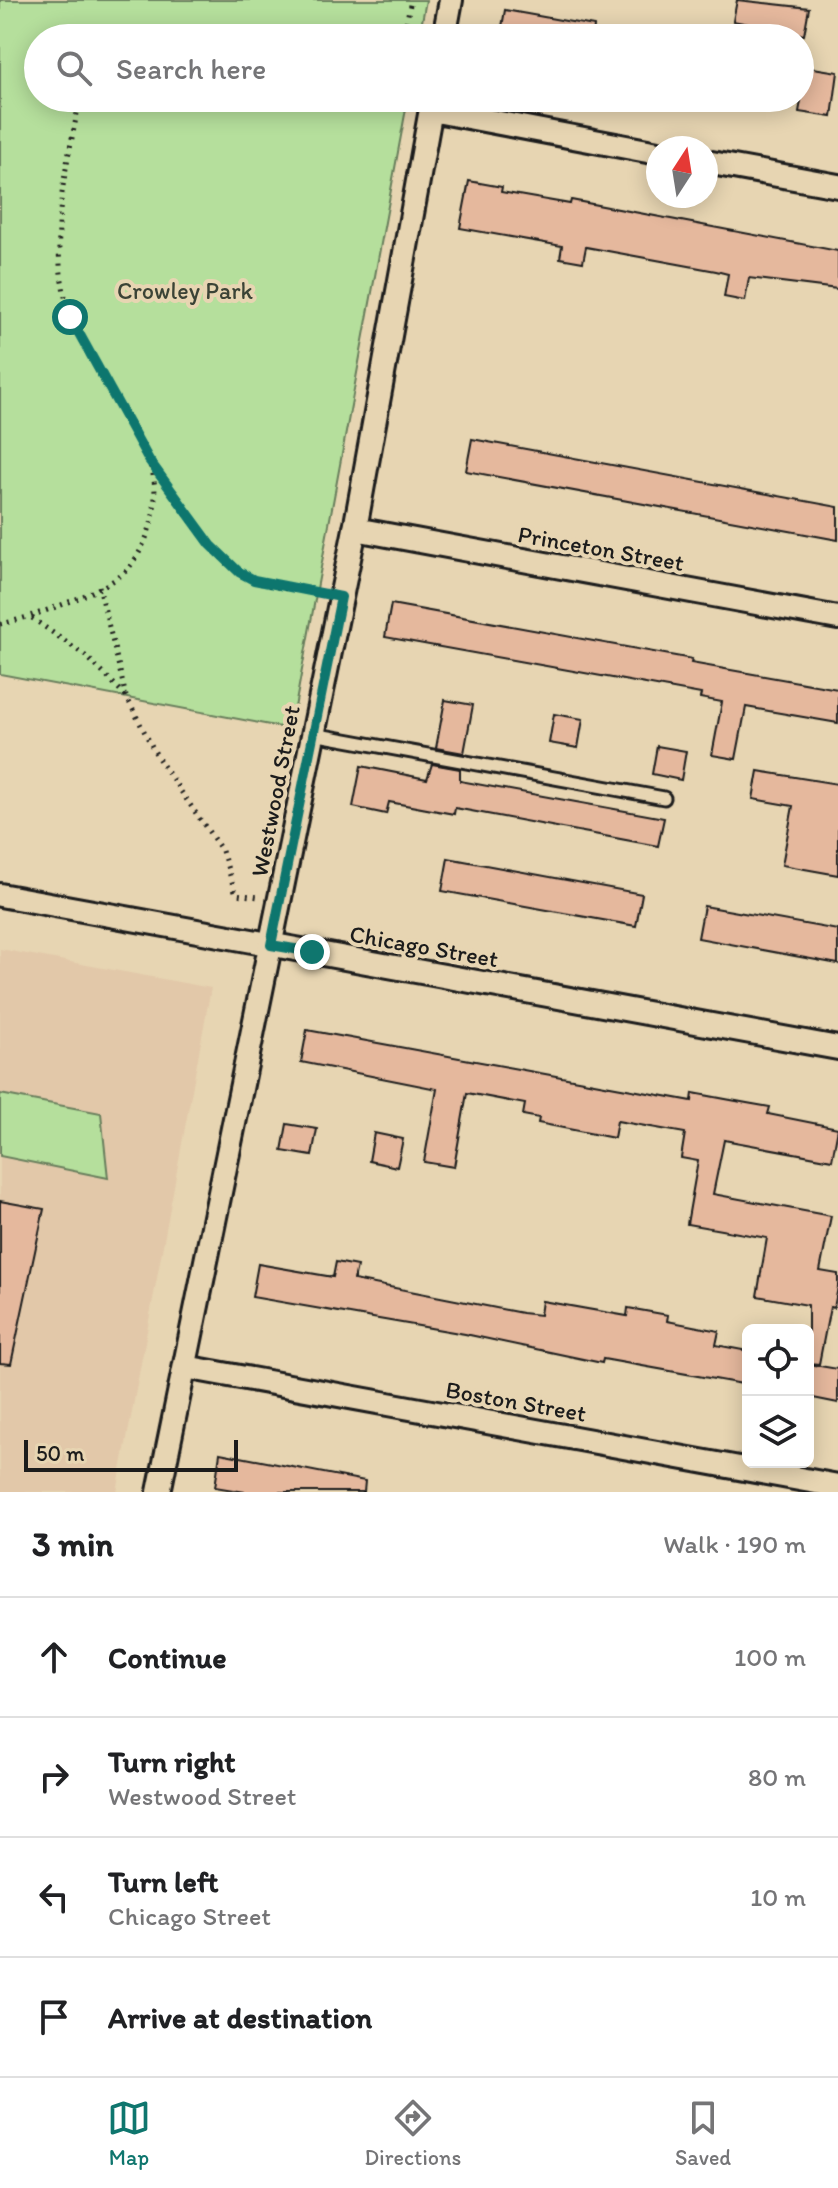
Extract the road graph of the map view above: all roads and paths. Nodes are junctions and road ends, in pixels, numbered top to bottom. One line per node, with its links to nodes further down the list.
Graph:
1 (411, 0): 3 (path)
2 (451, 0): 4 (street)
3 (406, 24)
4 (447, 24)
5 (77, 112): 11 (path)
6 (431, 112): 12 (street, Westwood Street)
7 (469, 112): 8 (street)
8 (646, 150)
9 (718, 164): 10 (street)
10 (838, 186)
11 (149, 460): 13 (path); 14 (path)
12 (355, 529): 14 (street, Westwood Street); 16 (street, Princeton Street)
13 (99, 586): 15 (path); 18 (path)
14 (341, 597): 19 (street, Westwood Street)
15 (32, 618): 17 (path); 18 (path)
16 (838, 618)
17 (0, 624)
18 (126, 696): 22 (path)
19 (313, 734): 20 (lane); 23 (street, Westwood Street)
20 (664, 798)
21 (0, 895): 23 (street, Chicago Street)
22 (259, 897)
23 (271, 945): 24 (street, Chicago Street); 25 (street, Westwood Street)
24 (838, 1048)
25 (185, 1367): 26 (street, Boston Street); 27 (street, Westwood Street)
26 (838, 1486)
27 (159, 1492)

